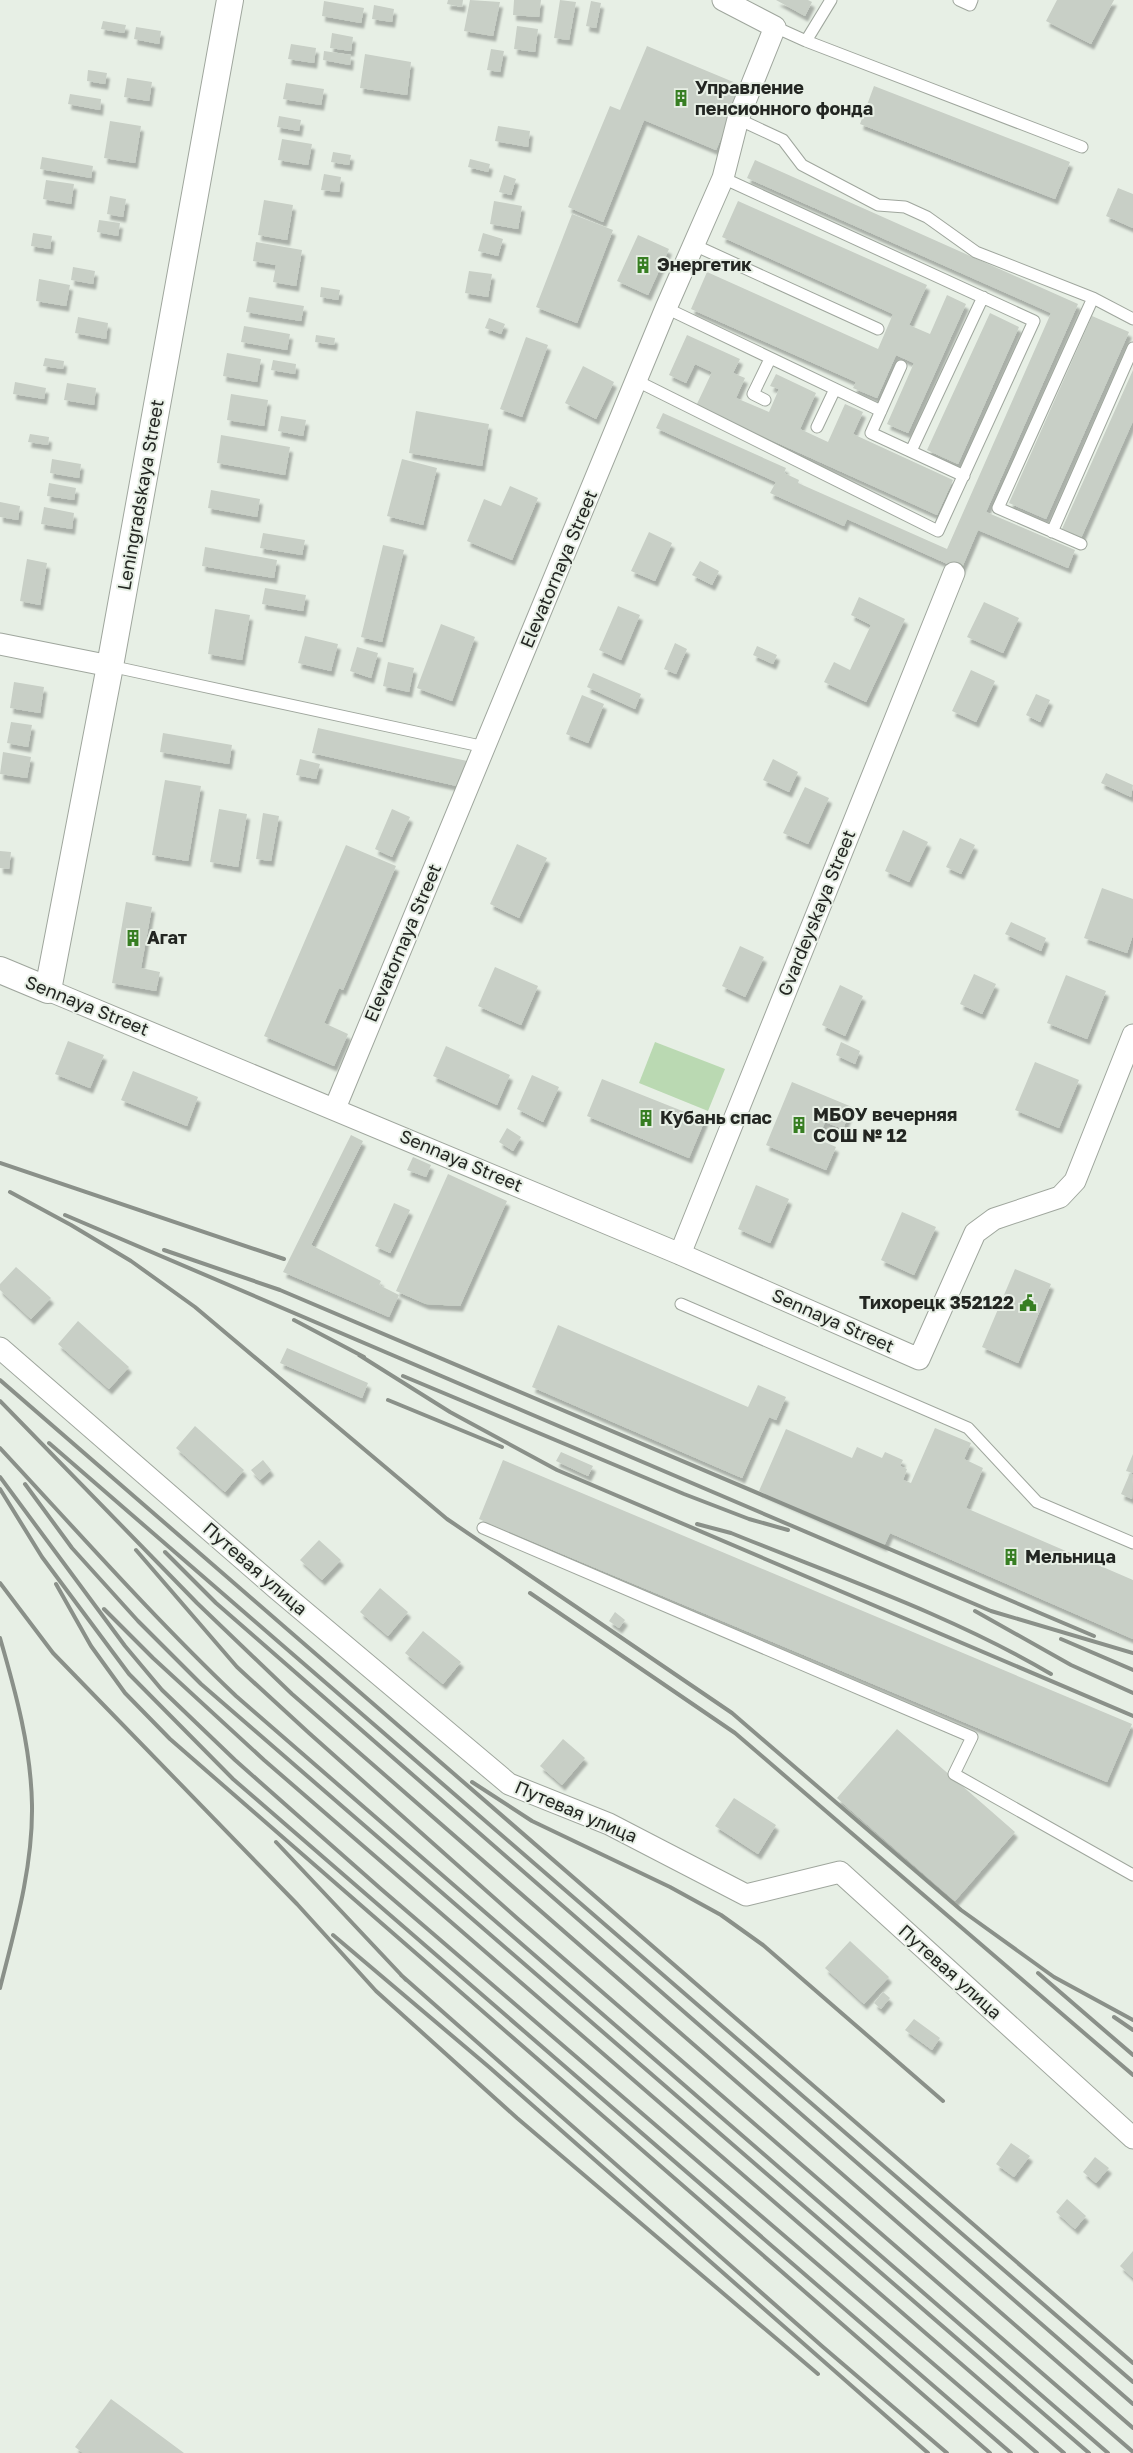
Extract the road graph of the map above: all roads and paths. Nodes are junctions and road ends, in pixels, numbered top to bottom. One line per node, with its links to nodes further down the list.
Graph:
1 (230, 0): 31 (street, Leningradskaya Street)
2 (723, 0): 6 (street)
3 (831, 0): 7 (lane)
4 (959, 0): 5 (lane)
5 (972, 0)
6 (775, 27): 7 (lane); 8 (street, Elevatornaya Street)
7 (806, 41): 9 (lane)
8 (738, 119): 10 (street, Elevatornaya Street); 13 (lane)
9 (1082, 147)
10 (723, 178): 11 (street, Elevatornaya Street); 12 (lane)
11 (694, 245): 14 (street, Elevatornaya Street); 16 (lane)
12 (983, 297): 25 (lane); 26 (lane)
13 (1093, 298): 15 (lane); 27 (lane)
14 (666, 308): 18 (lane); 20 (street, Elevatornaya Street)
15 (1133, 319)
16 (878, 329)
17 (1133, 348): 27 (lane)
18 (770, 359): 21 (lane); 22 (lane)
19 (901, 366): 23 (lane)
20 (637, 381): 26 (lane); 32 (street, Elevatornaya Street)
21 (835, 389): 23 (lane); 24 (lane)
22 (765, 400)
23 (881, 411): 25 (lane)
24 (818, 427)
25 (911, 451): 26 (lane)
26 (964, 476)
27 (1052, 532): 28 (lane)
28 (1081, 544)
29 (954, 572): 37 (street, Gvardeyskaya Street)
30 (0, 644): 31 (street)
31 (110, 666): 32 (lane); 34 (street, Leningradskaya Street)
32 (485, 747): 36 (street, Elevatornaya Street)
33 (0, 970): 34 (street, Sennaya Street)
34 (48, 990): 36 (street, Sennaya Street)
35 (1133, 1035): 37 (street, Sennaya Street)
36 (335, 1108): 37 (street, Sennaya Street)
37 (680, 1254)
38 (682, 1304): 41 (lane)
39 (0, 1348): 43 (street, Путевая улица)
40 (483, 1528): 42 (lane)
41 (1133, 1543)
42 (1133, 1875)
43 (1133, 2138)

